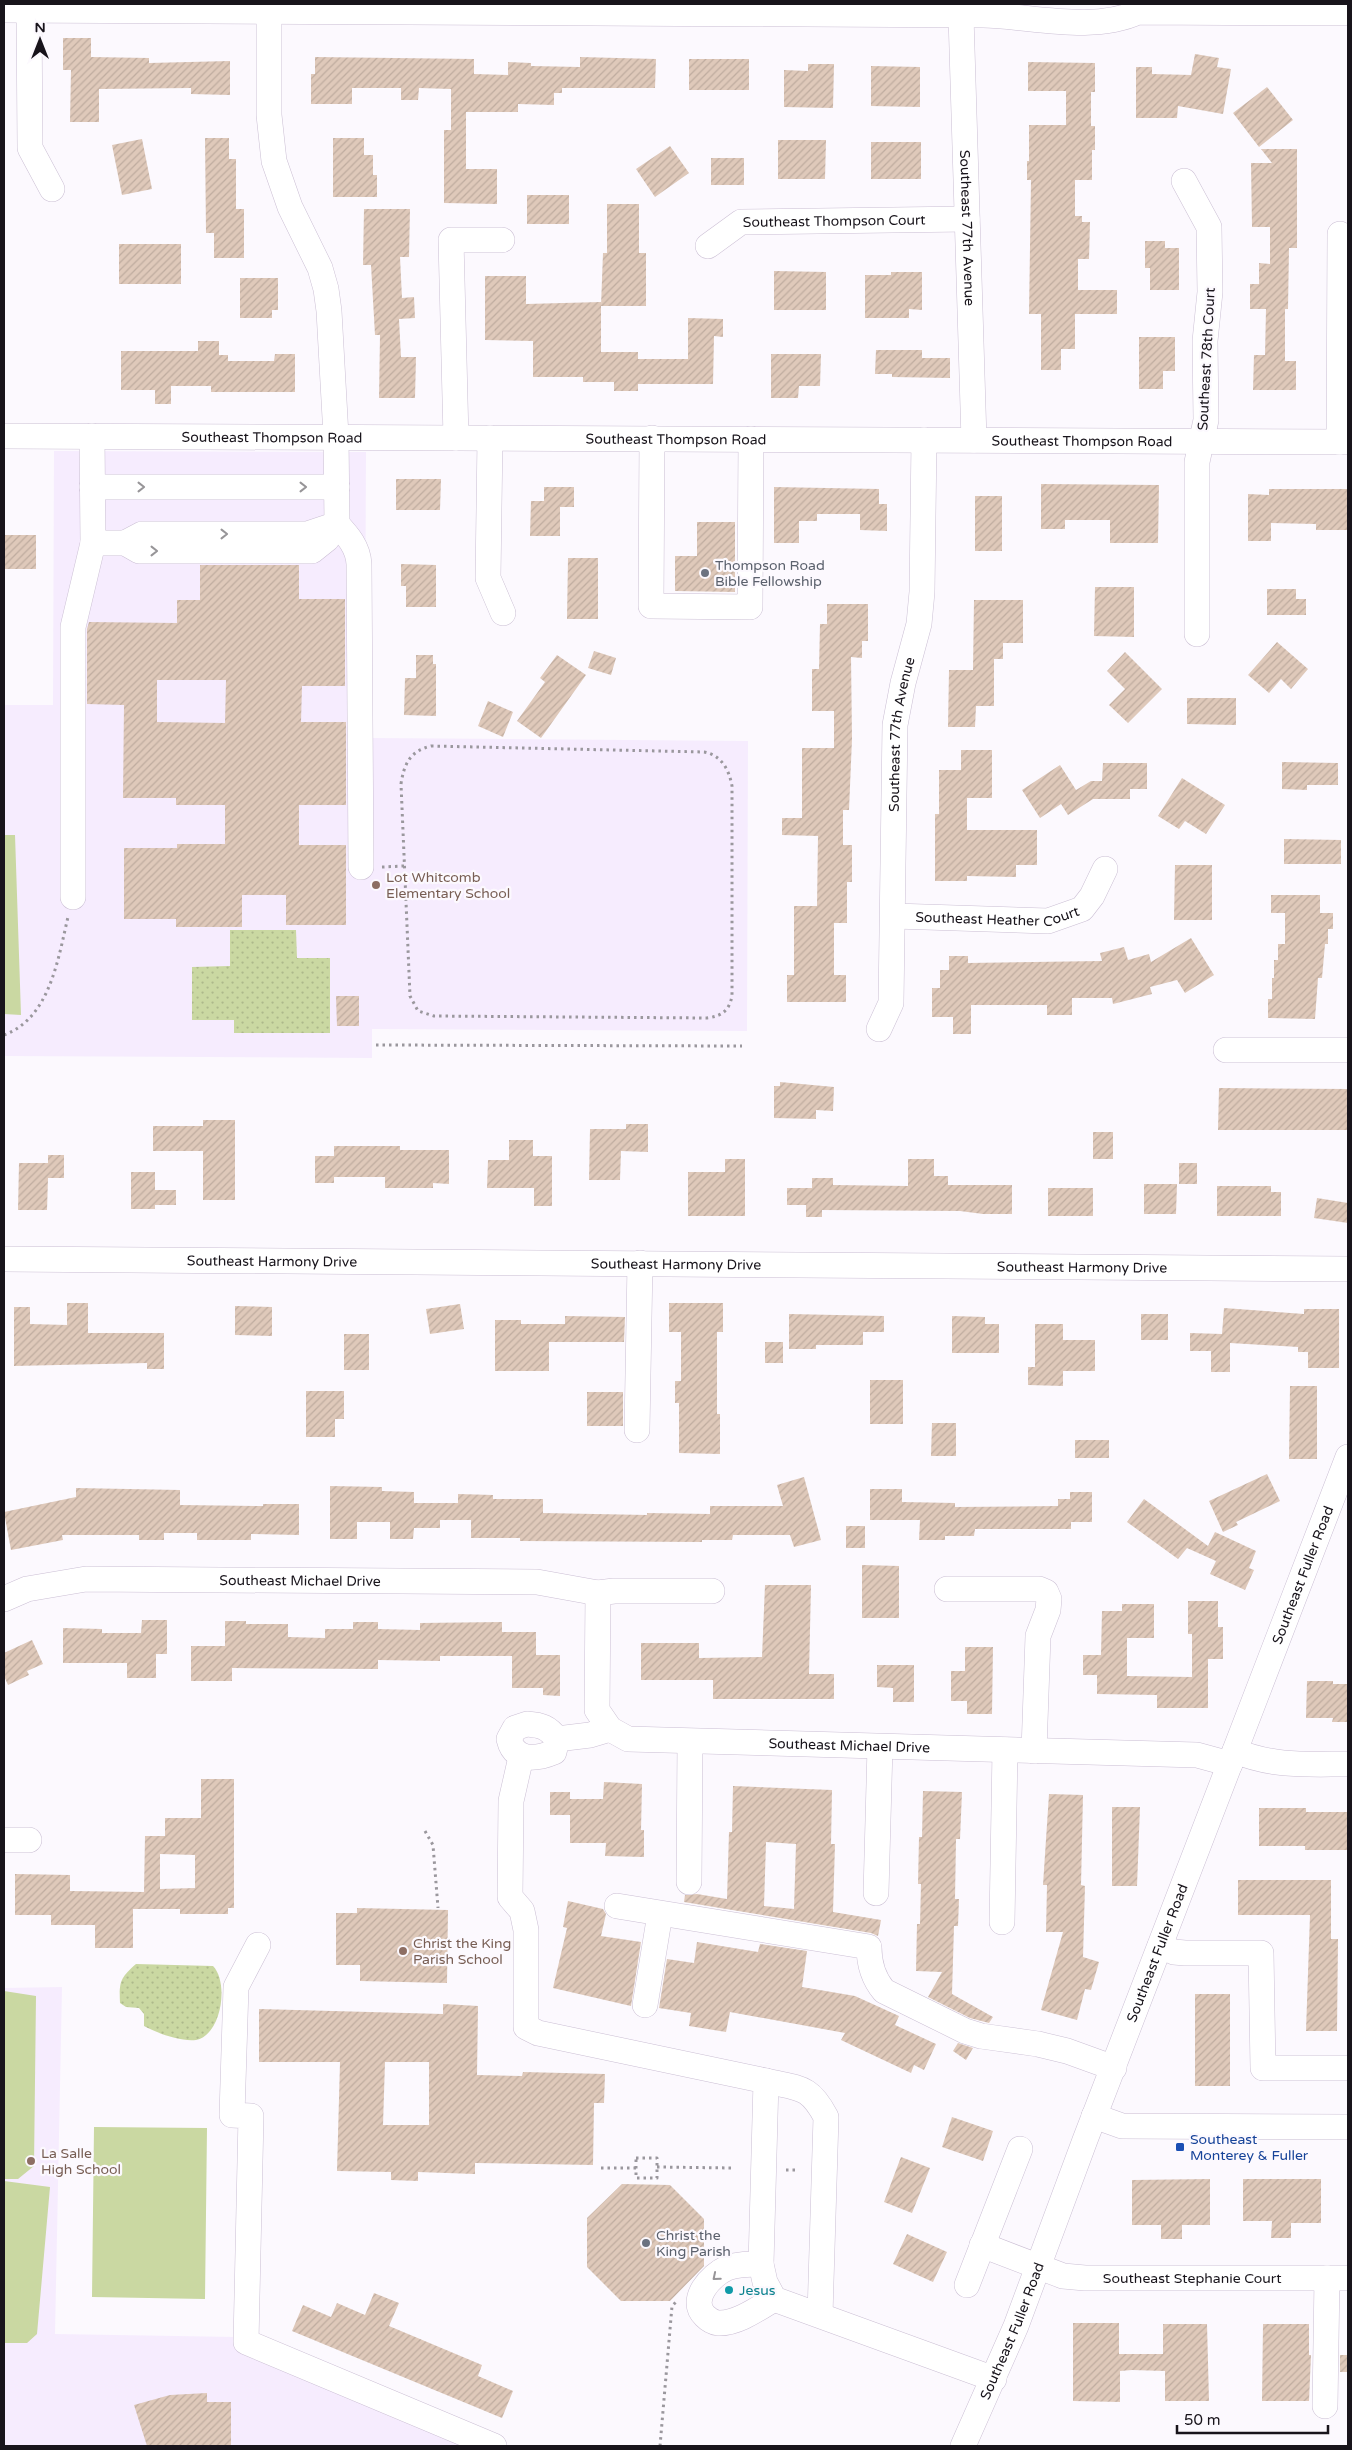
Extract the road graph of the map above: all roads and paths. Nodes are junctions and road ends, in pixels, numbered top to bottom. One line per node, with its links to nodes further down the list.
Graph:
1 (269, 7): 3 (street); 5 (street); 16 (street)
2 (1138, 8): 6 (street); 7 (street)
3 (879, 9): 7 (street)
4 (4, 10): 5 (street)
5 (29, 10): 9 (street)
6 (1348, 13)
7 (961, 16): 10 (street, Southeast 77th Avenue)
8 (1184, 181): 23 (street, Southeast 78th Court)
9 (52, 189)
10 (967, 219): 13 (street, Southeast Thompson Court); 22 (street, Southeast 77th Avenue)
11 (1340, 234): 24 (street)
12 (502, 240): 17 (street)
13 (708, 246)
14 (4, 436): 15 (street, Southeast Thompson Road)
15 (92, 436): 16 (street, Southeast Thompson Road); 25 (street)
16 (336, 436): 17 (street, Southeast Thompson Road); 26 (street)
17 (456, 438): 18 (street, Southeast Thompson Road)
18 (490, 438): 19 (street, Southeast Thompson Road); 29 (street)
19 (652, 438): 20 (street, Southeast Thompson Road); 20 (street)
20 (751, 439): 21 (street, Southeast Thompson Road)
21 (924, 440): 22 (street, Southeast Thompson Road); 35 (street, Southeast 77th Avenue)
22 (974, 440): 23 (street, Southeast Thompson Road)
23 (1202, 441): 24 (street, Southeast Thompson Road); 30 (street, Southeast 78th Court)
24 (1343, 442)
25 (92, 487): 26 (street, one-way to 26); 28 (street)
26 (337, 487): 27 (street)
27 (337, 524): 28 (street, one-way to 27); 32 (street)
28 (93, 543): 34 (street)
29 (503, 614)
30 (1197, 634)
31 (404, 866): 31 (path)
32 (361, 867)
33 (1105, 869): 35 (street, Southeast Heather Court)
34 (74, 897): 37 (path)
35 (894, 916): 36 (street, Southeast 77th Avenue)
36 (879, 1029)
37 (4, 1035)
38 (376, 1045): 39 (path)
39 (742, 1046)
40 (1226, 1050): 41 (street)
41 (1348, 1050)
42 (4, 1259): 43 (street, Southeast Harmony Drive)
43 (640, 1263): 44 (street, Southeast Harmony Drive); 45 (street)
44 (1348, 1269)
45 (636, 1430)
46 (1348, 1457): 58 (street, Southeast Fuller Road)
47 (947, 1589): 56 (street)
48 (712, 1591): 49 (street, Southeast Michael Drive)
49 (598, 1593): 50 (street, Southeast Michael Drive); 51 (street)
50 (4, 1599)
51 (610, 1729): 52 (street); 53 (street, Southeast Michael Drive)
52 (557, 1739): 57 (street); 57 (street)
53 (690, 1742): 54 (street, Southeast Michael Drive); 63 (street)
54 (880, 1747): 55 (street, Southeast Michael Drive); 64 (street)
55 (1005, 1750): 56 (street, Southeast Michael Drive); 68 (street)
56 (1034, 1751): 58 (street, Southeast Michael Drive)
57 (521, 1756): 74 (street)
58 (1233, 1758): 59 (street, Southeast Michael Drive); 70 (street, Southeast Fuller Road)
59 (1348, 1764)
60 (425, 1831): 66 (path)
61 (4, 1840): 62 (street)
62 (29, 1840)
63 (689, 1882)
64 (876, 1893)
65 (617, 1906): 67 (street)
66 (438, 1908)
67 (660, 1914): 71 (street); 72 (street)
68 (1002, 1922)
69 (258, 1944): 94 (street)
70 (1160, 1946): 72 (street, Southeast Fuller Road); 73 (street)
71 (645, 2005)
72 (1114, 2068): 75 (street, Southeast Fuller Road)
73 (1348, 2068)
74 (766, 2081): 85 (street); 91 (street)
75 (1094, 2116): 76 (street); 86 (street, Southeast Fuller Road)
76 (1348, 2127)
77 (1020, 2149): 84 (street)
78 (657, 2166): 80 (path); 80 (path); 81 (path)
79 (601, 2168): 80 (path)
80 (636, 2168)
81 (733, 2168)
82 (785, 2170): 83 (path)
83 (798, 2170)
84 (982, 2245): 86 (street, Southeast Stephanie Court); 88 (street)
85 (761, 2264): 89 (street, one-way to 89); 90 (street)
86 (1038, 2265): 87 (street, Southeast Stephanie Court); 92 (street, Southeast Fuller Road)
87 (1338, 2278): 93 (street)
88 (967, 2286)
89 (702, 2290): 90 (street); 95 (path)
90 (774, 2299): 91 (street)
91 (820, 2316): 92 (street)
92 (994, 2379): 96 (street, Southeast Fuller Road)
93 (1325, 2406)
94 (494, 2446)
95 (660, 2446)
96 (963, 2446)

